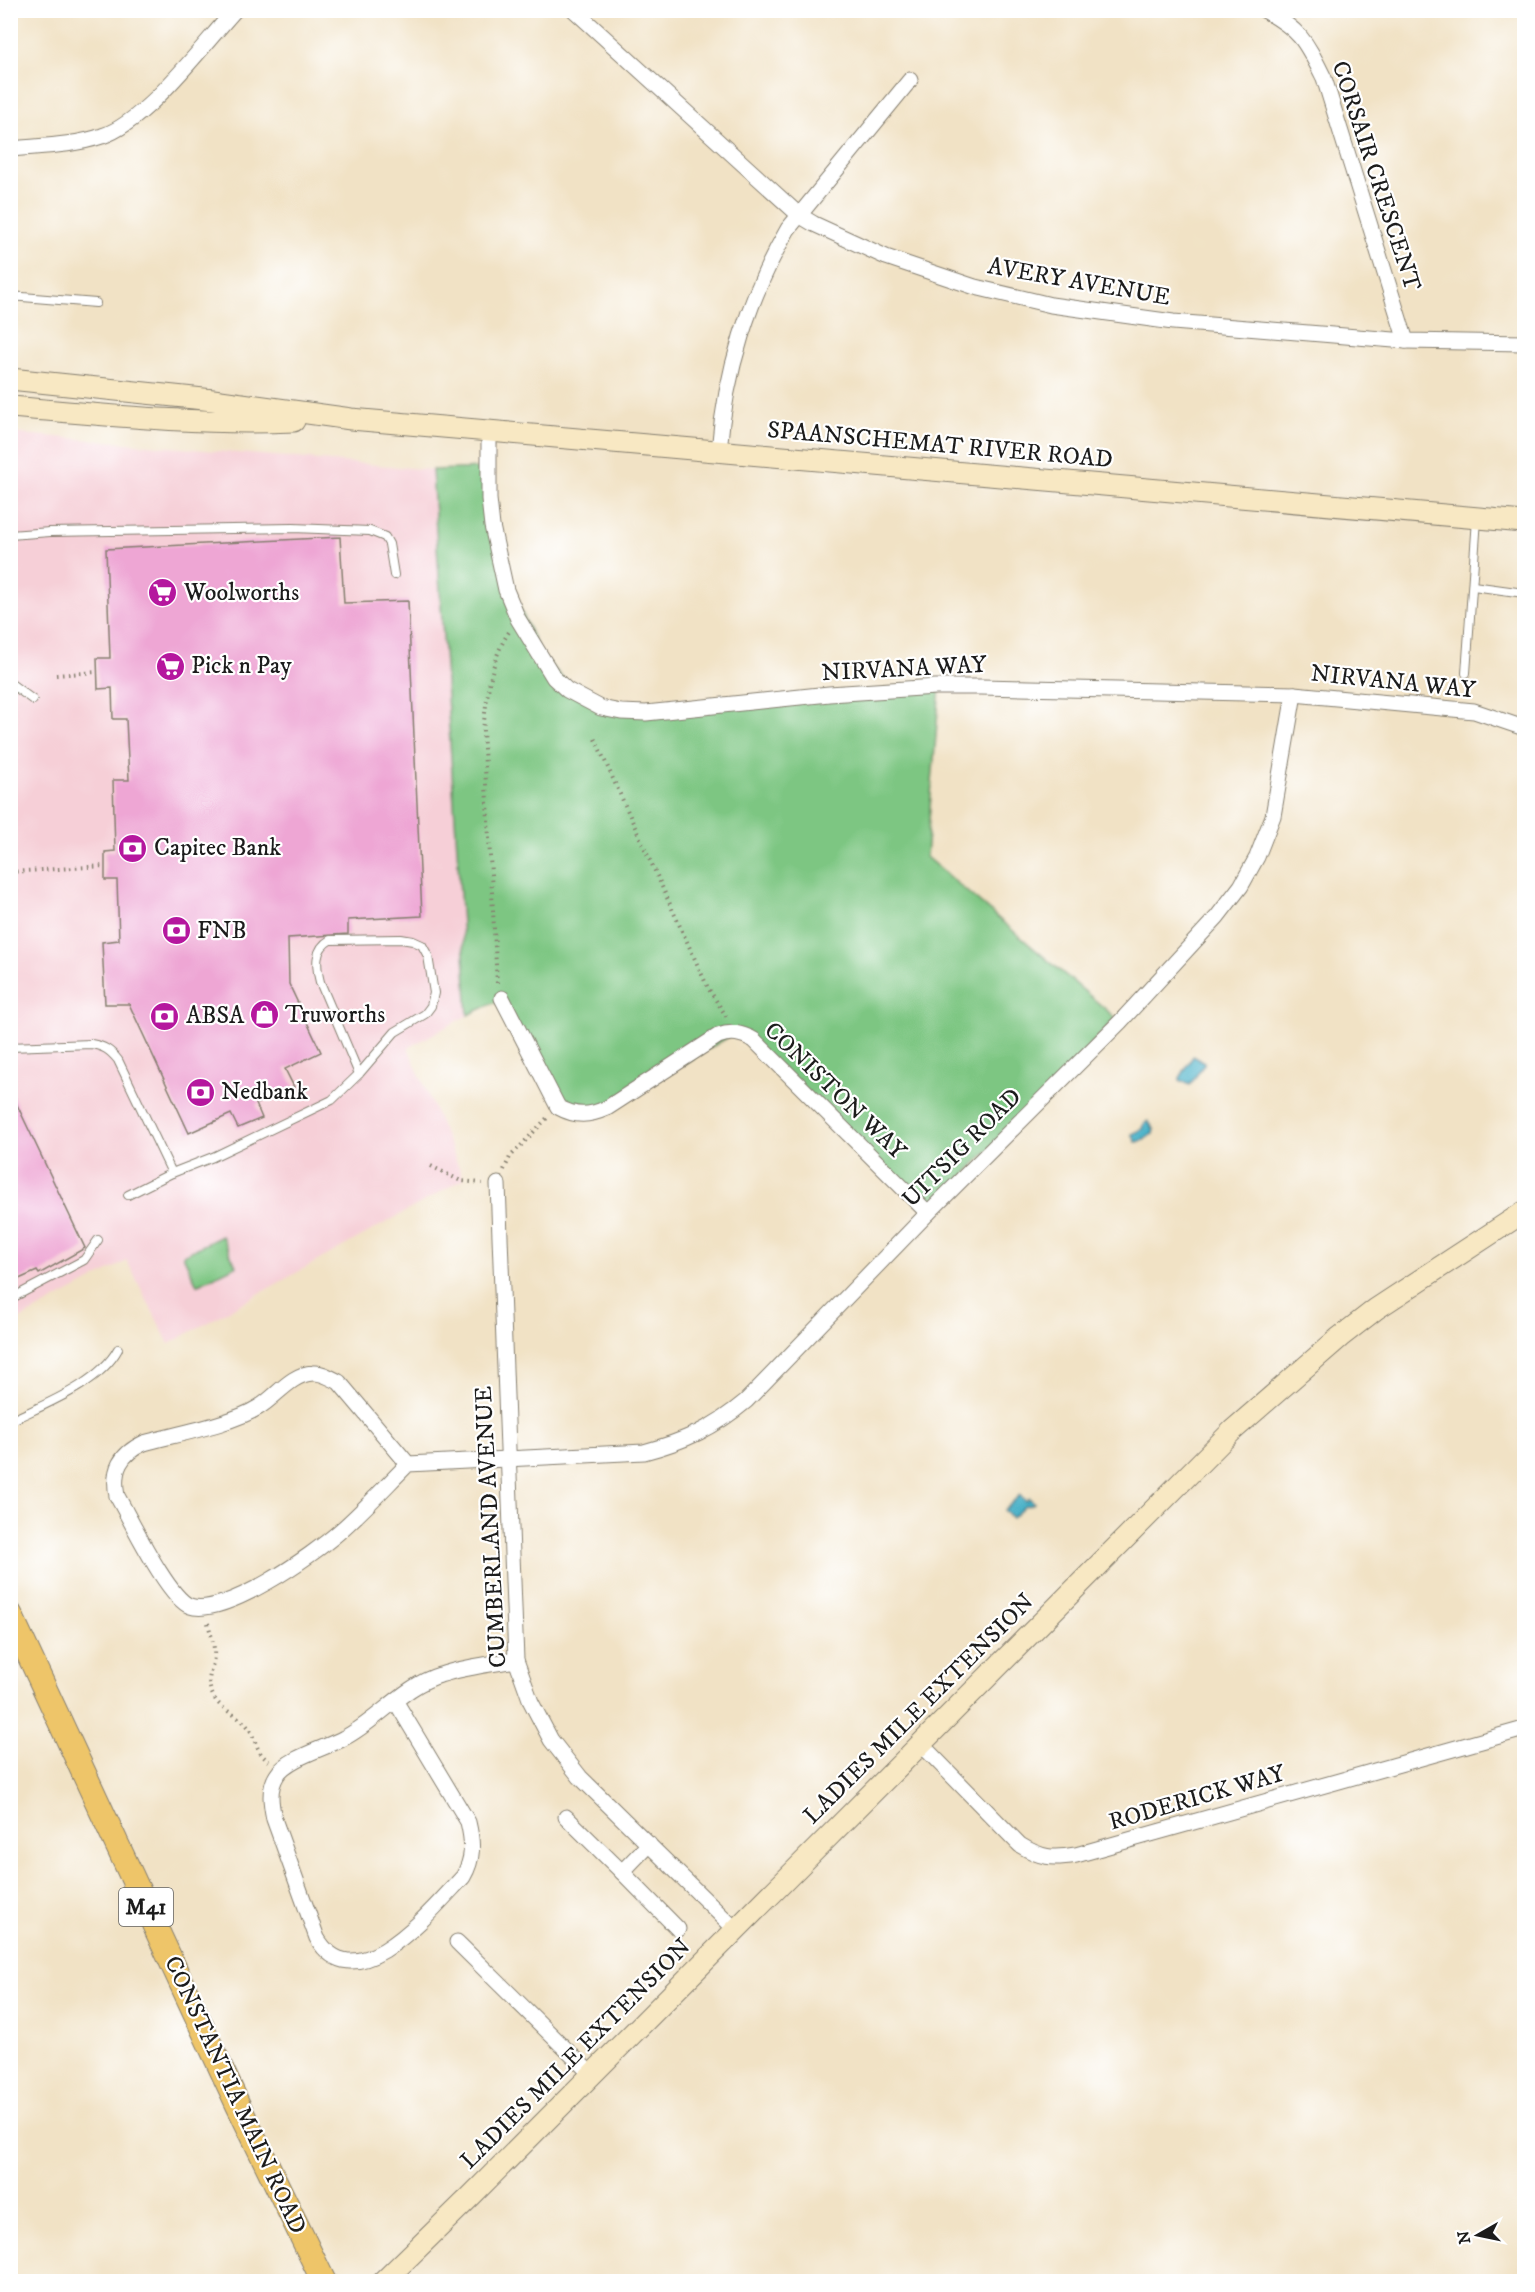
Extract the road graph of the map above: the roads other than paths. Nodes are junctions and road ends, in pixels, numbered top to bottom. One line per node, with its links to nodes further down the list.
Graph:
1 (235, 10): 5 (street)
2 (574, 10): 6 (street, AVERY AVENUE)
3 (1264, 10): 9 (street, CORSAIR CRESCENT)
4 (910, 80): 6 (street)
5 (10, 149)
6 (799, 215): 9 (street, AVERY AVENUE); 15 (street)
7 (10, 296): 8 (lane)
8 (96, 303)
9 (1406, 341): 10 (street, AVERY AVENUE)
10 (1524, 343)
11 (10, 379): 13 (main road, SPAANSCHEMAT RIVER ROAD)
12 (10, 406): 13 (main road, SPAANSCHEMAT RIVER ROAD)
13 (351, 419): 14 (main road, SPAANSCHEMAT RIVER ROAD)
14 (489, 431): 15 (main road, SPAANSCHEMAT RIVER ROAD); 24 (street, NIRVANA WAY)
15 (718, 451): 16 (main road, SPAANSCHEMAT RIVER ROAD)
16 (1478, 518): 17 (main road, SPAANSCHEMAT RIVER ROAD); 20 (lane)
17 (1524, 522)
18 (10, 535): 19 (lane)
19 (394, 575)
20 (1473, 586): 21 (lane); 22 (lane)
21 (1524, 593)
22 (1466, 673)
23 (10, 682): 25 (lane)
24 (1294, 694): 26 (street, NIRVANA WAY); 34 (street, UITSIG ROAD)
25 (33, 700)
26 (1524, 728)
27 (502, 998): 34 (street, CONISTON WAY)
28 (10, 1047): 30 (lane)
29 (360, 1074): 29 (lane); 30 (lane)
30 (172, 1173): 32 (lane)
31 (498, 1184): 39 (street, CUMBERLAND AVENUE)
32 (128, 1196)
33 (1524, 1212): 45 (main road, LADIES MILE EXTENSION)
34 (928, 1213): 39 (street, UITSIG ROAD)
35 (98, 1240): 36 (lane)
36 (10, 1299)
37 (118, 1349): 38 (lane)
38 (10, 1421)
39 (508, 1459): 40 (street, UITSIG ROAD); 42 (street, CUMBERLAND AVENUE)
40 (408, 1464): 40 (street)
41 (10, 1614): 53 (main road, CONSTANTIA MAIN ROAD / M41)
42 (516, 1660): 43 (street); 47 (street, CUMBERLAND AVENUE)
43 (396, 1702): 43 (street)
44 (1524, 1729): 45 (street, RODERICK WAY)
45 (920, 1743): 50 (main road, LADIES MILE EXTENSION)
46 (566, 1817): 48 (street)
47 (649, 1844): 48 (street); 50 (street, CUMBERLAND AVENUE)
48 (622, 1872): 49 (street)
49 (678, 1929)
50 (736, 1930): 52 (main road, LADIES MILE EXTENSION)
51 (457, 1942): 52 (street)
52 (591, 2074): 54 (main road, LADIES MILE EXTENSION)
53 (324, 2282)
54 (382, 2282)

